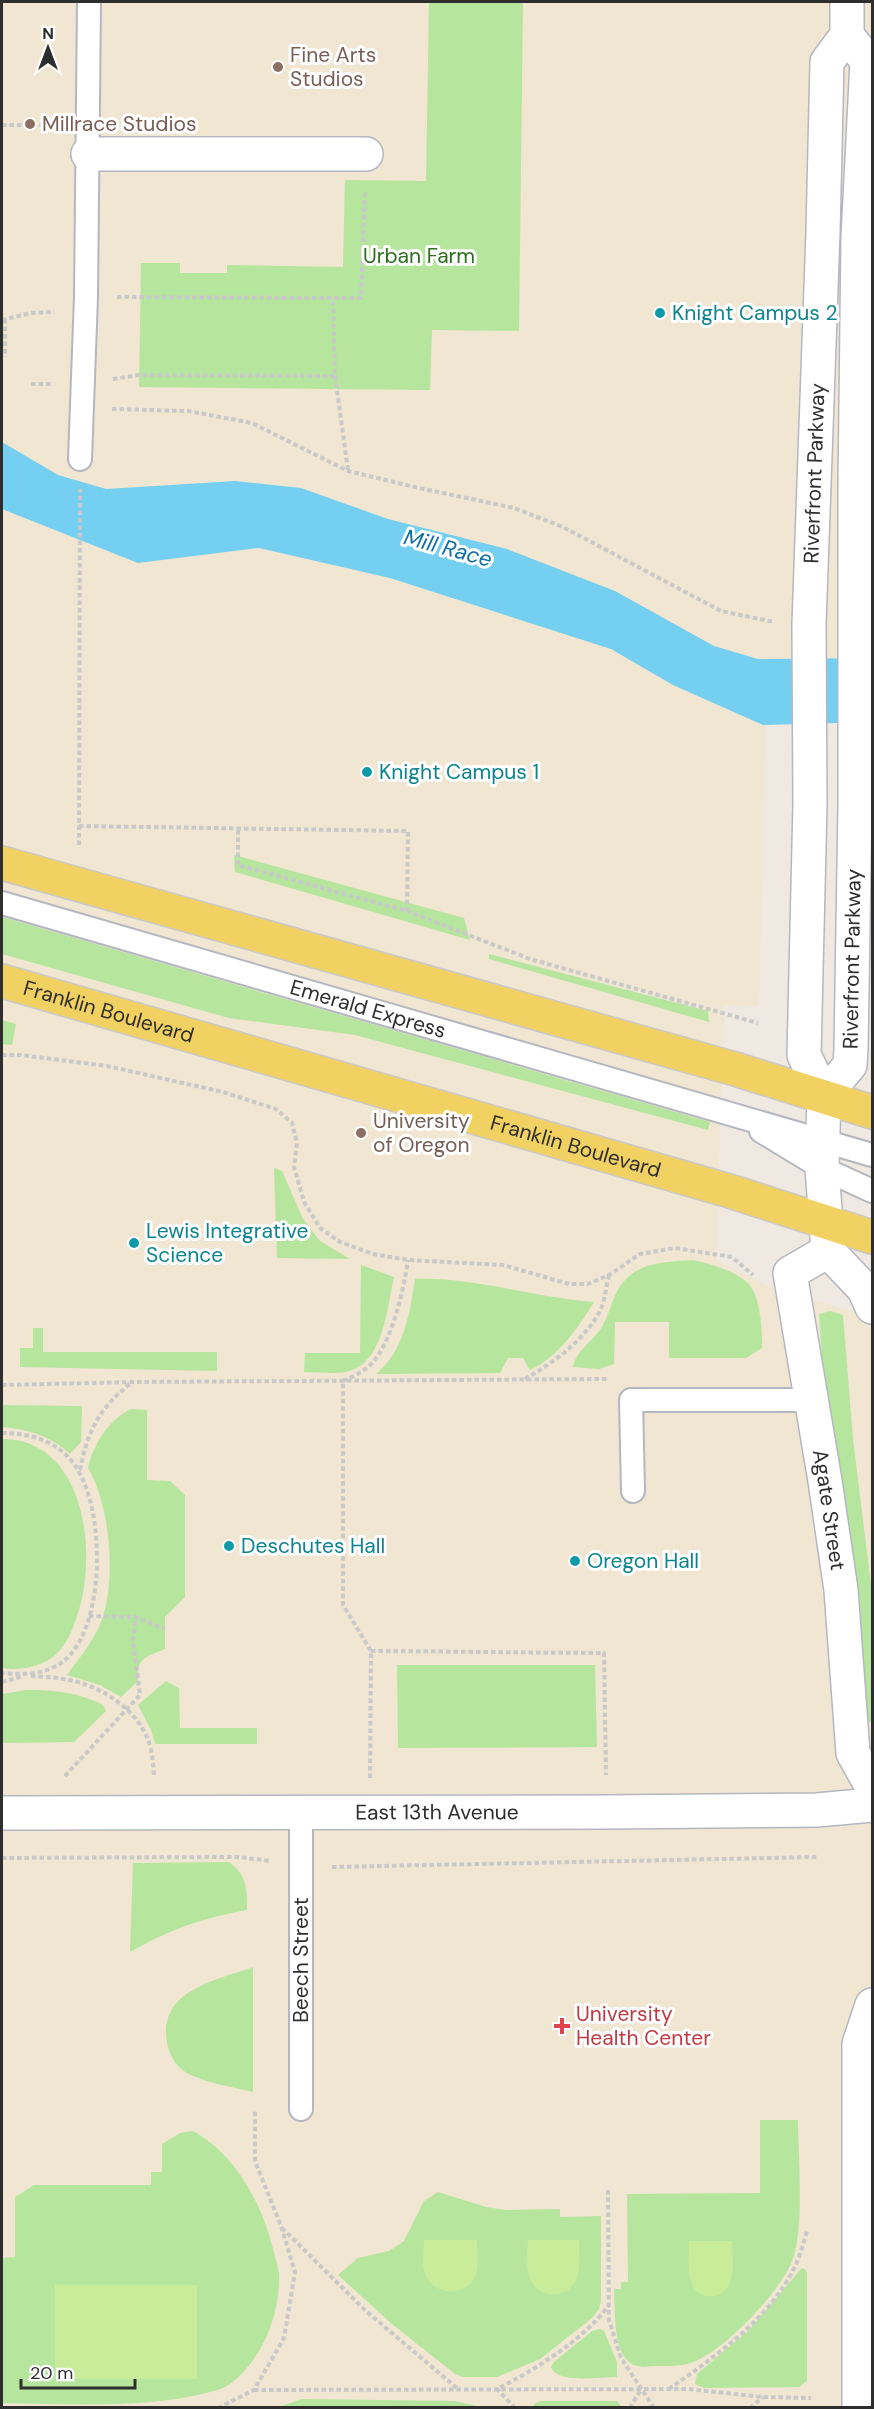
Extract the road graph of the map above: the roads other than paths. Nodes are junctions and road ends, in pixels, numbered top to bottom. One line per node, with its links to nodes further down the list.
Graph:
1 (89, 2): 4 (lane)
2 (847, 2): 3 (street)
3 (847, 35): 10 (street, Riverfront Parkway); 10 (street, Riverfront Parkway)
4 (87, 140): 5 (street); 6 (lane)
5 (366, 154)
6 (80, 459)
7 (2, 863): 10 (main road)
8 (2, 903): 12 (lane, Emerald Express)
9 (2, 981): 15 (main road, Franklin Boulevard)
10 (824, 1096): 11 (main road); 12 (street)
11 (873, 1112)
12 (822, 1154): 13 (lane, Emerald Express); 14 (lane, Emerald Express); 15 (street)
13 (873, 1155)
14 (873, 1191)
15 (827, 1236): 16 (main road, Franklin Boulevard); 17 (street); 18 (street, Agate Street)
16 (873, 1237)
17 (873, 1307)
18 (811, 1400): 19 (lane); 20 (street, Agate Street)
19 (633, 1491)
20 (873, 1787)
21 (873, 1805): 22 (street, East 13th Avenue)
22 (301, 1812): 23 (street, East 13th Avenue); 25 (lane, Beech Street)
23 (17, 1813)
24 (873, 2005): 26 (street)
25 (301, 2109)
26 (859, 2408)

